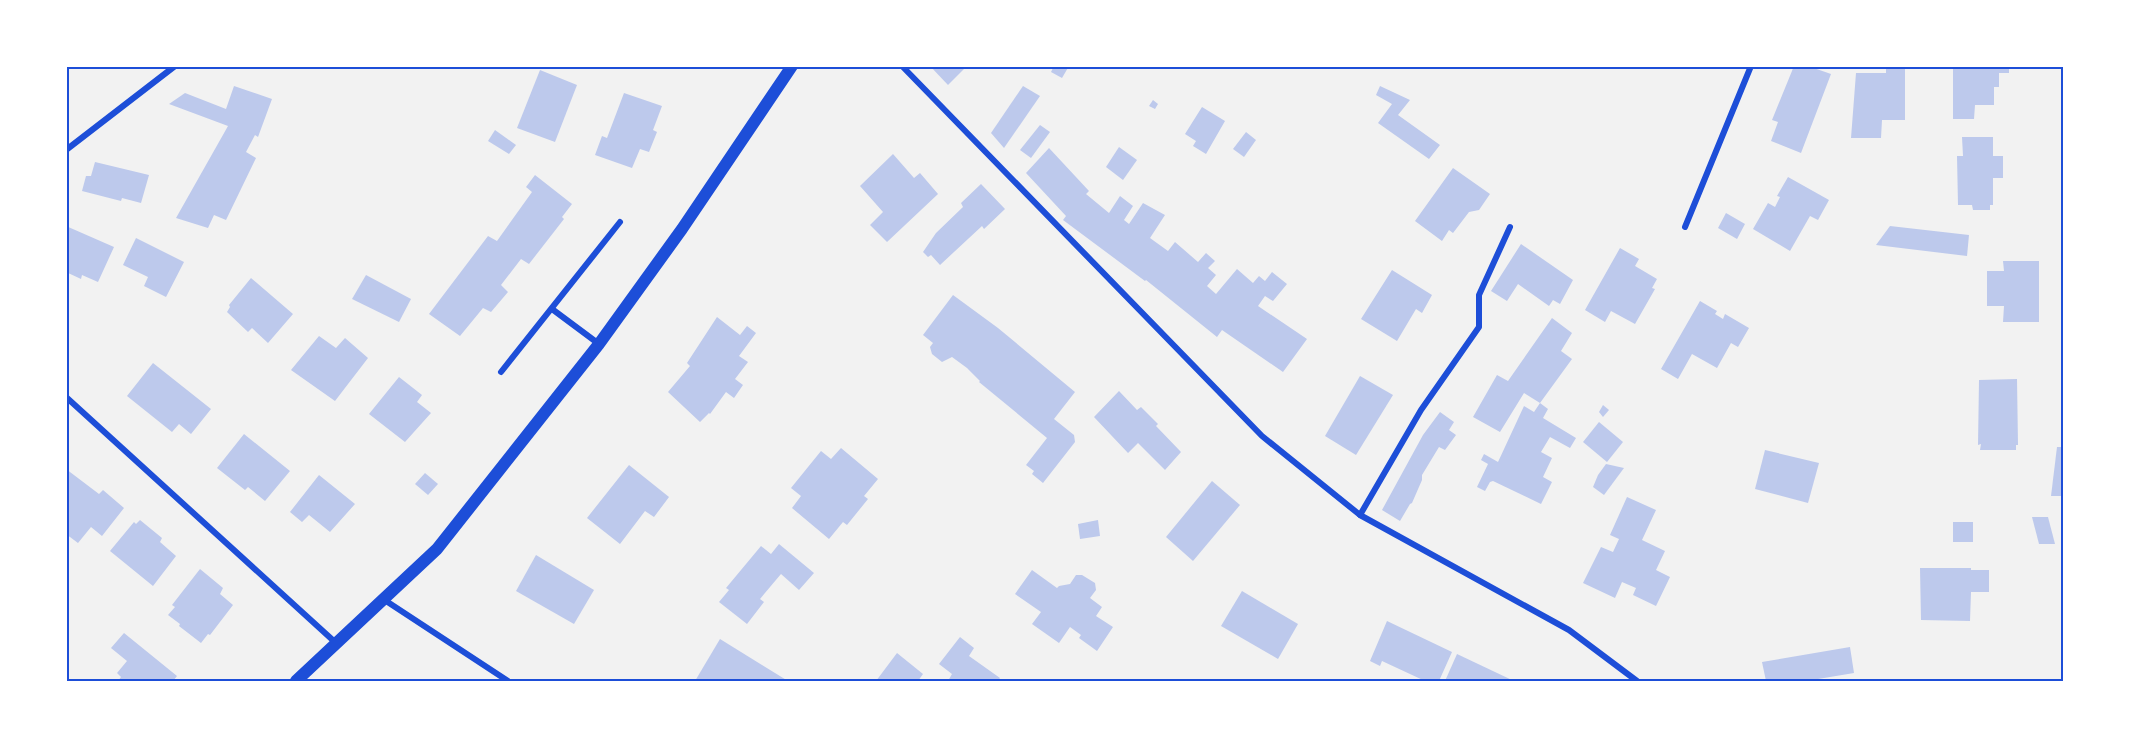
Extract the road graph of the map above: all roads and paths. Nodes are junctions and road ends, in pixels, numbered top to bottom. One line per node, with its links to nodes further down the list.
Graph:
1 (175, 66): 5 (street)
2 (792, 66): 10 (main road)
3 (902, 66): 13 (street)
4 (1751, 66): 8 (street)
5 (66, 150)
6 (620, 222): 9 (street)
7 (1510, 227): 13 (street)
8 (1685, 227)
9 (552, 309): 10 (street); 11 (street)
10 (599, 344): 14 (main road)
11 (501, 372)
12 (66, 397): 15 (street)
13 (1360, 515): 18 (street)
14 (383, 599): 15 (main road); 17 (street)
15 (336, 643): 16 (main road)
16 (296, 681)
17 (508, 681)
18 (1637, 681)

